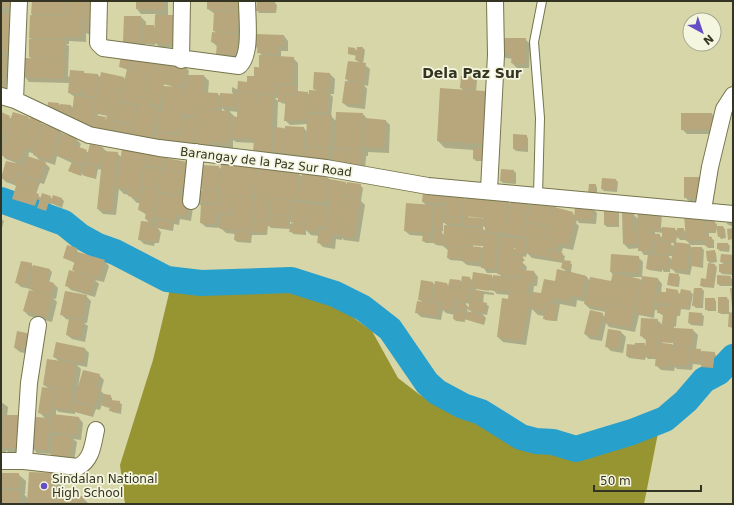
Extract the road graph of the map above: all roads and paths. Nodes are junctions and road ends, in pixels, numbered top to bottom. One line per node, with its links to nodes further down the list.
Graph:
1 (20, 1): 9 (street)
2 (99, 1): 7 (street)
3 (182, 1): 7 (street)
4 (247, 1): 7 (street)
5 (495, 1): 11 (street)
6 (542, 1): 12 (lane)
7 (181, 60)
8 (733, 95): 14 (street)
9 (8, 98): 10 (street, Barangay de la Paz Sur Road)
10 (196, 152): 11 (street, Barangay de la Paz Sur Road); 13 (street)
11 (489, 190): 12 (street, Barangay de la Paz Sur Road)
12 (538, 195): 14 (street, Barangay de la Paz Sur Road)
13 (191, 201)
14 (703, 210): 15 (street, Barangay de la Paz Sur Road)
15 (733, 214)
16 (38, 325): 19 (street)
17 (96, 430): 19 (street)
18 (1, 461): 19 (street)
19 (24, 461)

